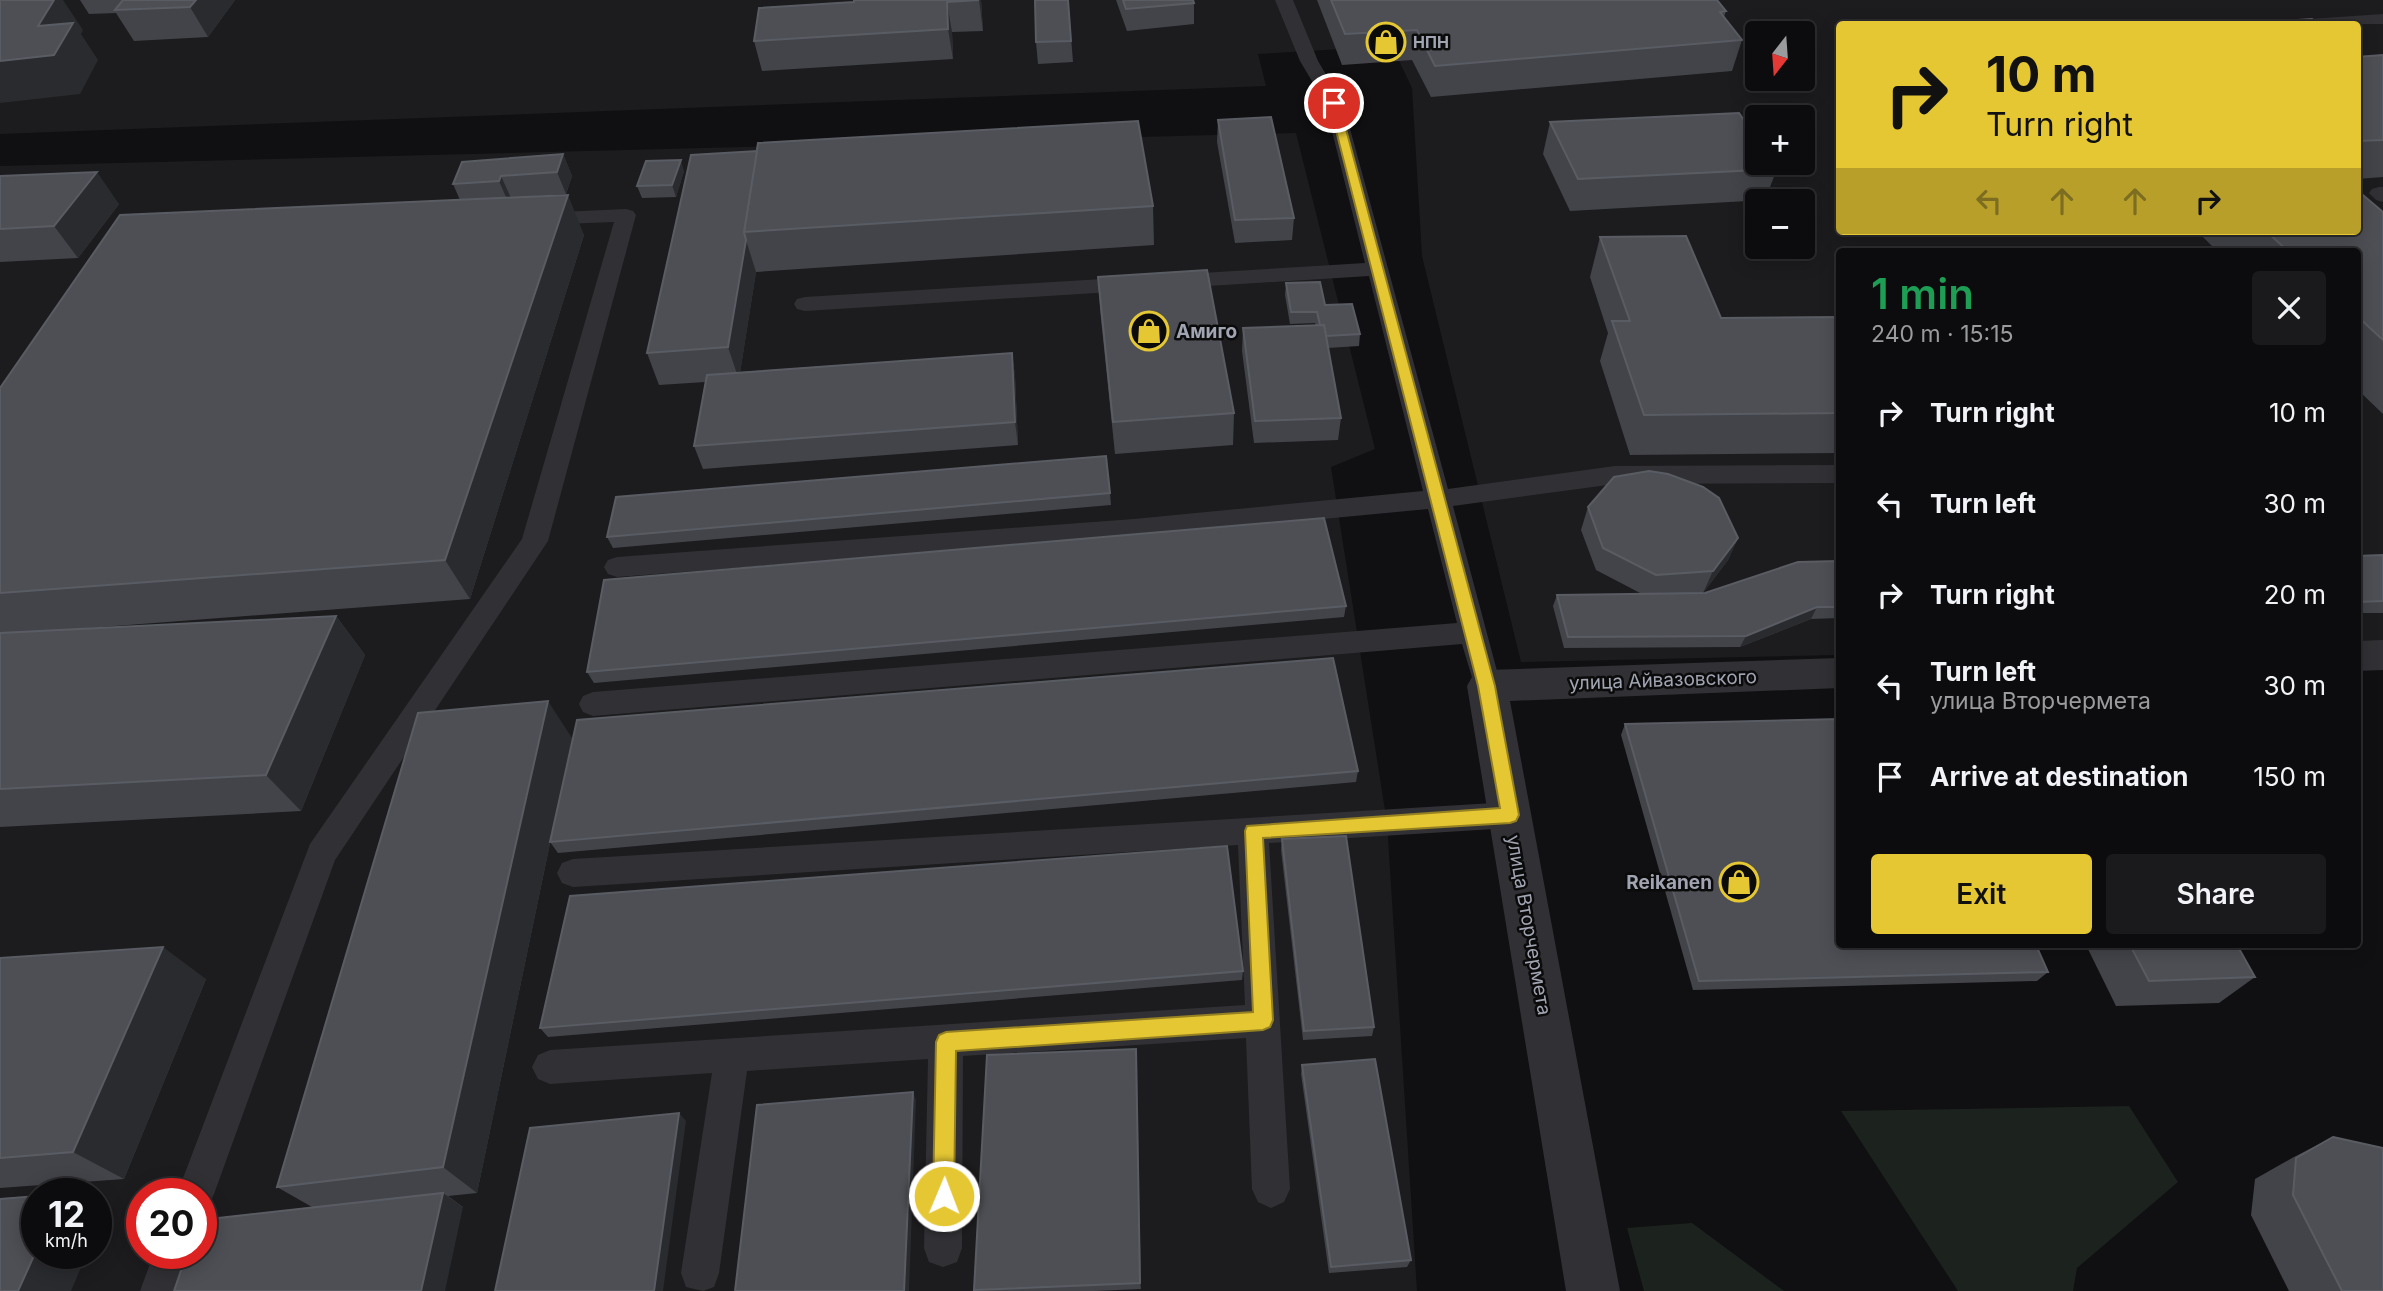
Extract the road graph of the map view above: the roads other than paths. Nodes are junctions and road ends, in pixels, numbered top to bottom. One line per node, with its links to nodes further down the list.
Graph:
1 (1284, 0): 5 (lane, улица Вторчермета)
2 (2383, 19): 3 (lane)
3 (2353, 21)
4 (516, 220): 23 (lane)
5 (1377, 269): 6 (lane); 8 (lane, улица Вторчермета)
6 (805, 304)
7 (1836, 474): 8 (lane)
8 (1438, 499): 9 (lane); 10 (lane, улица Вторчермета)
9 (617, 567)
10 (1473, 632): 14 (lane, улица Вторчермета); 15 (lane)
11 (2383, 655): 12 (street)
12 (2361, 656)
13 (1836, 674): 14 (street, улица Айвазовского)
14 (1487, 686): 16 (street, улица Вторчермета)
15 (593, 704)
16 (1510, 815): 17 (lane); 29 (street, улица Вторчермета)
17 (1254, 831): 18 (lane); 19 (lane)
18 (573, 873)
19 (1263, 1020): 20 (lane); 24 (lane)
20 (946, 1042): 21 (lane); 25 (lane)
21 (732, 1056): 22 (lane); 27 (lane)
22 (550, 1067)
23 (201, 1178)
24 (1271, 1189)
25 (943, 1248)
26 (167, 1269): 28 (lane)
27 (700, 1273)
28 (159, 1291)
29 (1593, 1291)

